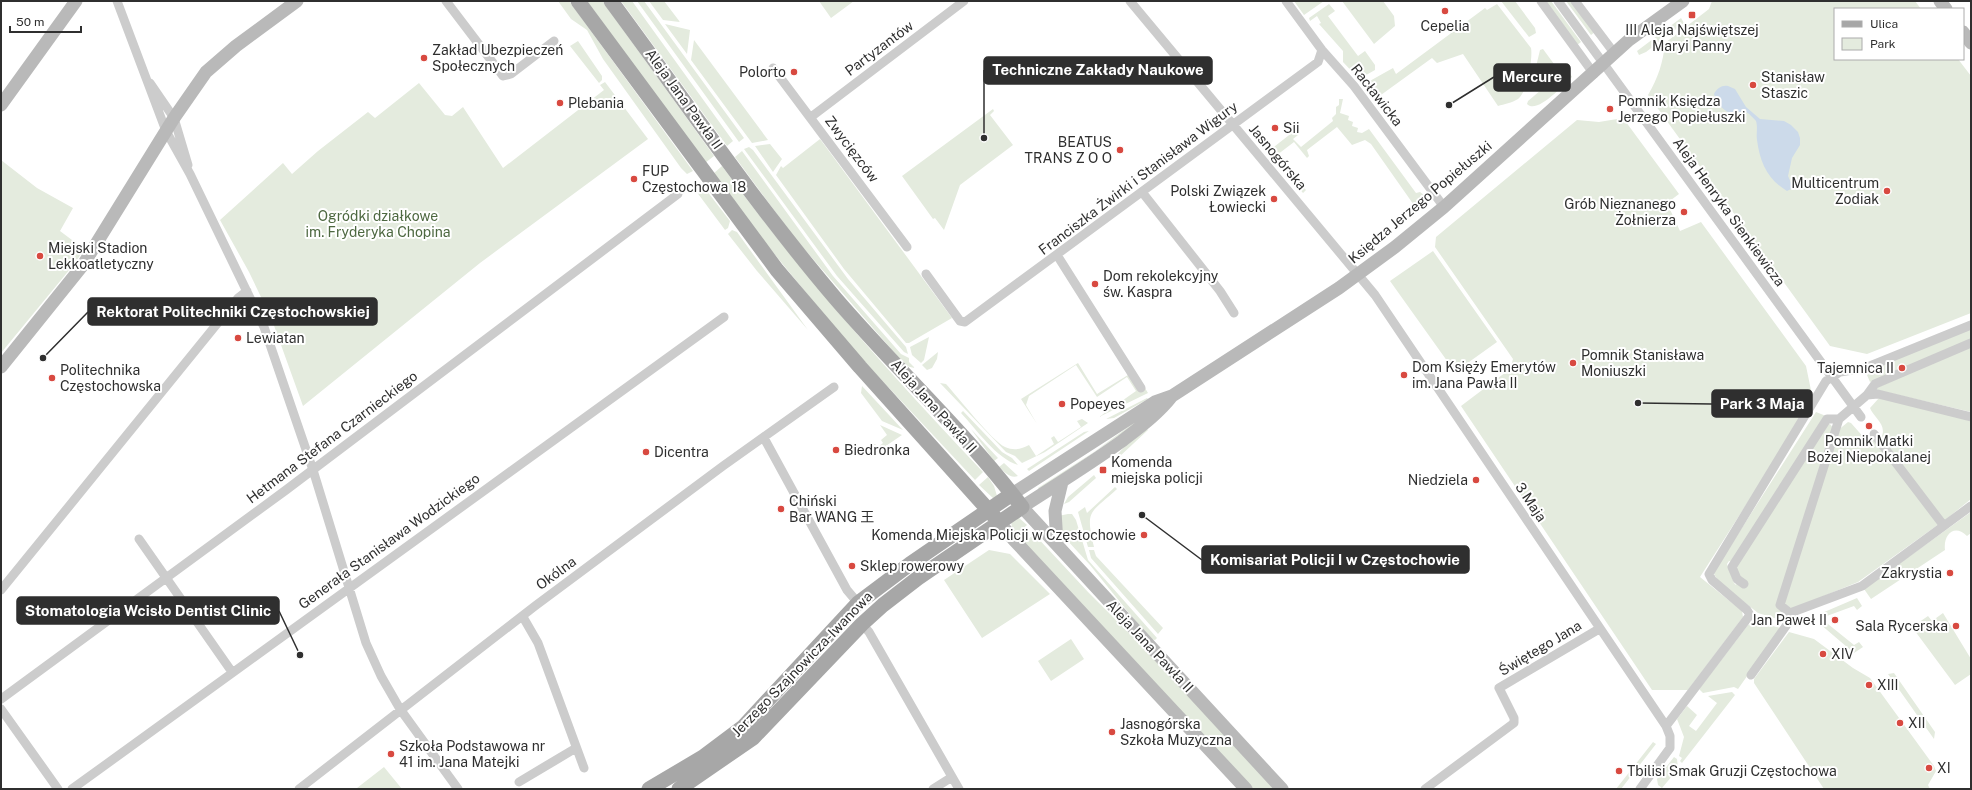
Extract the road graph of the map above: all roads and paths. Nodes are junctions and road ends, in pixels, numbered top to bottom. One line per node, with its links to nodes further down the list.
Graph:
1 (76, 1): 23 (street)
2 (117, 1): 21 (street)
3 (297, 1): 25 (street)
4 (446, 1): 15 (street)
5 (578, 1): 58 (main road, Aleja Jana Pawła II)
6 (611, 1): 55 (main road, Aleja Jana Pawła II)
7 (1130, 1): 26 (street, Jasnogórska)
8 (1286, 1): 17 (street, Racławicka)
9 (1541, 1): 22 (street)
10 (1558, 1): 19 (street)
11 (1575, 1): 18 (street)
12 (1683, 1): 18 (street, Księdza Jerzego Popiełuszki)
13 (960, 2): 24 (street, Partyzantów)
14 (1964, 33): 16 (street)
15 (554, 40)
16 (1971, 43)
17 (1322, 50): 26 (street, Franciszka Żwirki i Stanisława Wigury); 31 (street, Racławicka)
18 (1615, 54): 19 (street, Księdza Jerzego Popiełuszki)
19 (1604, 64): 22 (street, Księdza Jerzego Popiełuszki); 42 (street, Aleja Henryka Sienkiewicza)
20 (773, 68): 24 (street, Zwycięzców)
21 (144, 74): 25 (street); 27 (street)
22 (1594, 74): 31 (street, Księdza Jerzego Popiełuszki)
23 (1, 105)
24 (811, 117): 32 (street, Zwycięzców)
25 (174, 118): 27 (street); 28 (street)
26 (1232, 125): 29 (street, Franciszka Żwirki i Stanisława Wigury); 35 (street, Jasnogórska)
27 (166, 132): 28 (street); 41 (street)
28 (190, 174): 36 (street)
29 (1142, 192): 33 (street, Franciszka Żwirki i Stanisława Wigury); 37 (street)
30 (678, 194): 53 (street, Hetmana Stefana Czarnieckiego)
31 (1444, 207): 35 (street, Księdza Jerzego Popiełuszki)
32 (907, 247)
33 (1057, 256): 34 (street, Franciszka Żwirki i Stanisława Wigury); 44 (street)
34 (926, 274)
35 (1358, 276): 46 (street, Księdza Jerzego Popiełuszki); 71 (street, 3 Maja)
36 (247, 291): 53 (street); 66 (street)
37 (1234, 312)
38 (724, 317): 65 (street, Generała Stanisława Wodzickiego)
39 (1971, 325): 42 (street)
40 (1971, 343): 45 (street)
41 (1, 367)
42 (1830, 377): 47 (street, Aleja Henryka Sienkiewicza); 77 (street)
43 (834, 387): 52 (street, Okólna)
44 (1141, 388)
45 (1867, 395): 47 (street); 48 (street)
46 (1172, 396): 54 (street, Księdza Jerzego Popiełuszki); 55 (street, Księdza Jerzego Popiełuszki)
47 (1853, 407): 49 (street); 50 (street, Aleja Henryka Sienkiewicza)
48 (1971, 417)
49 (1839, 418): 64 (street); 68 (street)
50 (1860, 418)
51 (1874, 434): 60 (street)
52 (764, 438): 67 (street); 69 (street, Okólna)
53 (313, 470): 63 (street, Hetmana Stefana Czarnieckiego); 65 (street)
54 (1062, 482): 57 (street, Księdza Jerzego Popiełuszki); 62 (street)
55 (1012, 494): 57 (main road, Aleja Jana Pawła II); 58 (main road, Jerzego Szajnowicza-Iwanowa)
56 (1971, 506): 60 (street)
57 (1022, 507): 59 (main road, Jerzego Szajnowicza-Iwanowa); 62 (street, Aleja Jana Pawła II)
58 (989, 509): 59 (main road, Aleja Jana Pawła II); 67 (main road, Jerzego Szajnowicza-Iwanowa)
59 (1000, 523): 70 (main road, Jerzego Szajnowicza-Iwanowa); 90 (street, Aleja Jana Pawła II)
60 (1944, 526): 68 (street)
61 (139, 539): 63 (street)
62 (1057, 544): 91 (street, Aleja Jana Pawła II)
63 (167, 578): 72 (street); 74 (street, Hetmana Stefana Czarnieckiego)
64 (1744, 584)
65 (349, 588): 72 (street, Generała Stanisława Wodzickiego); 76 (street)
66 (1, 590)
67 (858, 603): 86 (main road, Jerzego Szajnowicza-Iwanowa)
68 (1790, 613): 73 (street)
69 (523, 617): 76 (street, Okólna); 78 (street)
70 (862, 624): 80 (street); 87 (main road, Jerzego Szajnowicza-Iwanowa)
71 (1599, 629): 77 (street, 3 Maja); 92 (street, Świętego Jana)
72 (232, 672): 83 (street, Generała Stanisława Wodzickiego)
73 (1751, 675)
74 (1, 699)
75 (1, 709): 82 (street)
76 (400, 709): 84 (street, Okólna); 85 (street)
77 (1666, 726): 93 (street, 3 Maja)
78 (576, 748): 79 (street); 81 (street)
79 (584, 768)
80 (952, 777): 88 (street); 89 (street)
81 (519, 782)
82 (58, 789)
83 (72, 789)
84 (299, 789)
85 (458, 789)
86 (649, 789)
87 (679, 789)
88 (933, 789)
89 (959, 789)
90 (1246, 789)
91 (1282, 789)
92 (1425, 789)
93 (1640, 789)

